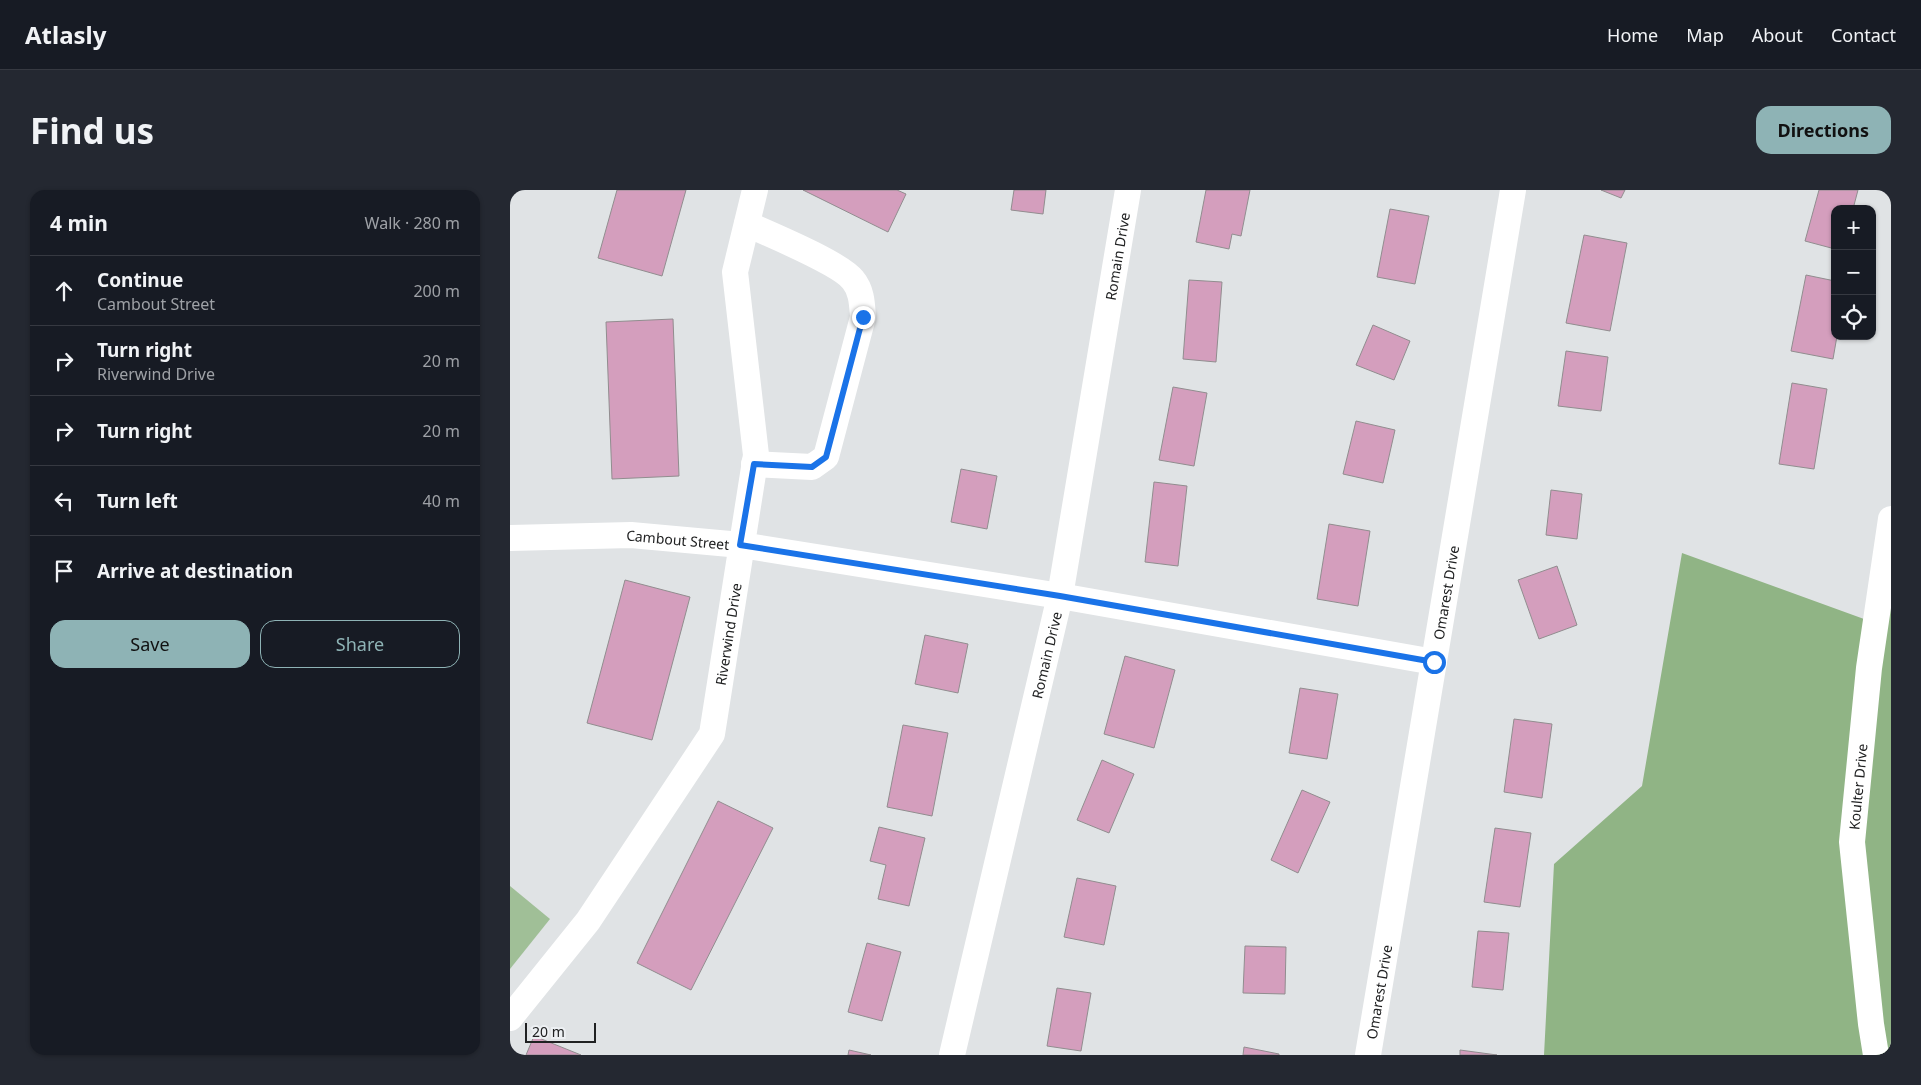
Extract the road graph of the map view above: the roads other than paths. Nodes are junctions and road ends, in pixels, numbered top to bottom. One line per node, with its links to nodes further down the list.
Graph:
1 (755, 190): 4 (street, Riverwind Drive)
2 (1128, 190): 9 (street, Romain Drive)
3 (1513, 190): 10 (street, Omarest Drive)
4 (747, 224): 5 (street, Riverwind Drive); 5 (street)
5 (754, 464): 8 (street, Riverwind Drive)
6 (1891, 519): 14 (street, Koulter Drive)
7 (510, 538): 8 (street, Cambout Street)
8 (740, 545): 9 (street, Cambout Street); 11 (street, Riverwind Drive)
9 (1060, 596): 10 (street, Cambout Street); 12 (street, Romain Drive)
10 (1434, 662): 13 (street, Omarest Drive)
11 (510, 1018)
12 (952, 1055)
13 (1368, 1055)
14 (1876, 1055)

